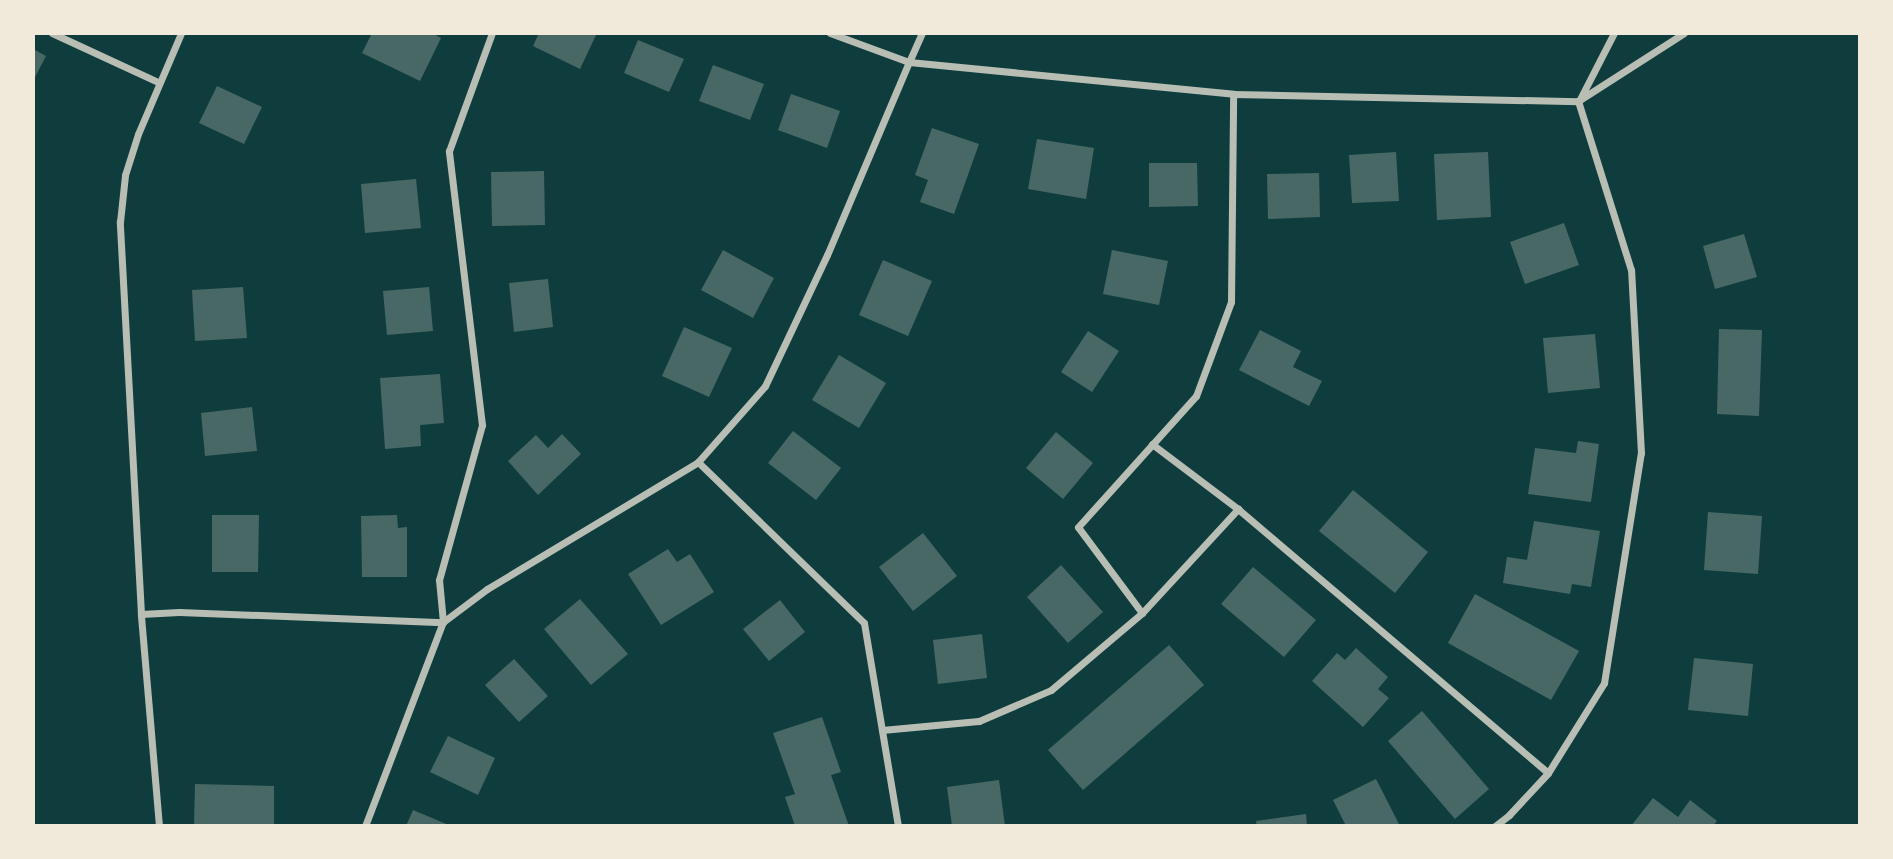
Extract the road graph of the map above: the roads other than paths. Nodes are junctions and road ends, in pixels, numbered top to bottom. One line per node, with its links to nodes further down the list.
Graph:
1 (52, 33): 9 (street)
2 (181, 33): 9 (street)
3 (492, 33): 17 (street)
4 (830, 33): 8 (street)
5 (922, 33): 8 (street)
6 (1614, 33): 11 (street)
7 (1684, 33): 11 (street)
8 (909, 62): 10 (street); 13 (street)
9 (158, 82): 16 (street)
10 (1233, 94): 11 (street); 12 (street)
11 (1578, 101): 19 (street)
12 (1152, 444): 14 (street); 15 (street)
13 (698, 462): 17 (street); 18 (street)
14 (1238, 509): 15 (street); 19 (street)
15 (1142, 613): 18 (street)
16 (141, 614): 17 (street); 20 (street)
17 (443, 622): 21 (street)
18 (881, 730): 22 (street)
19 (1548, 774): 23 (street)
20 (159, 826)
21 (365, 826)
22 (898, 826)
23 (1495, 826)

